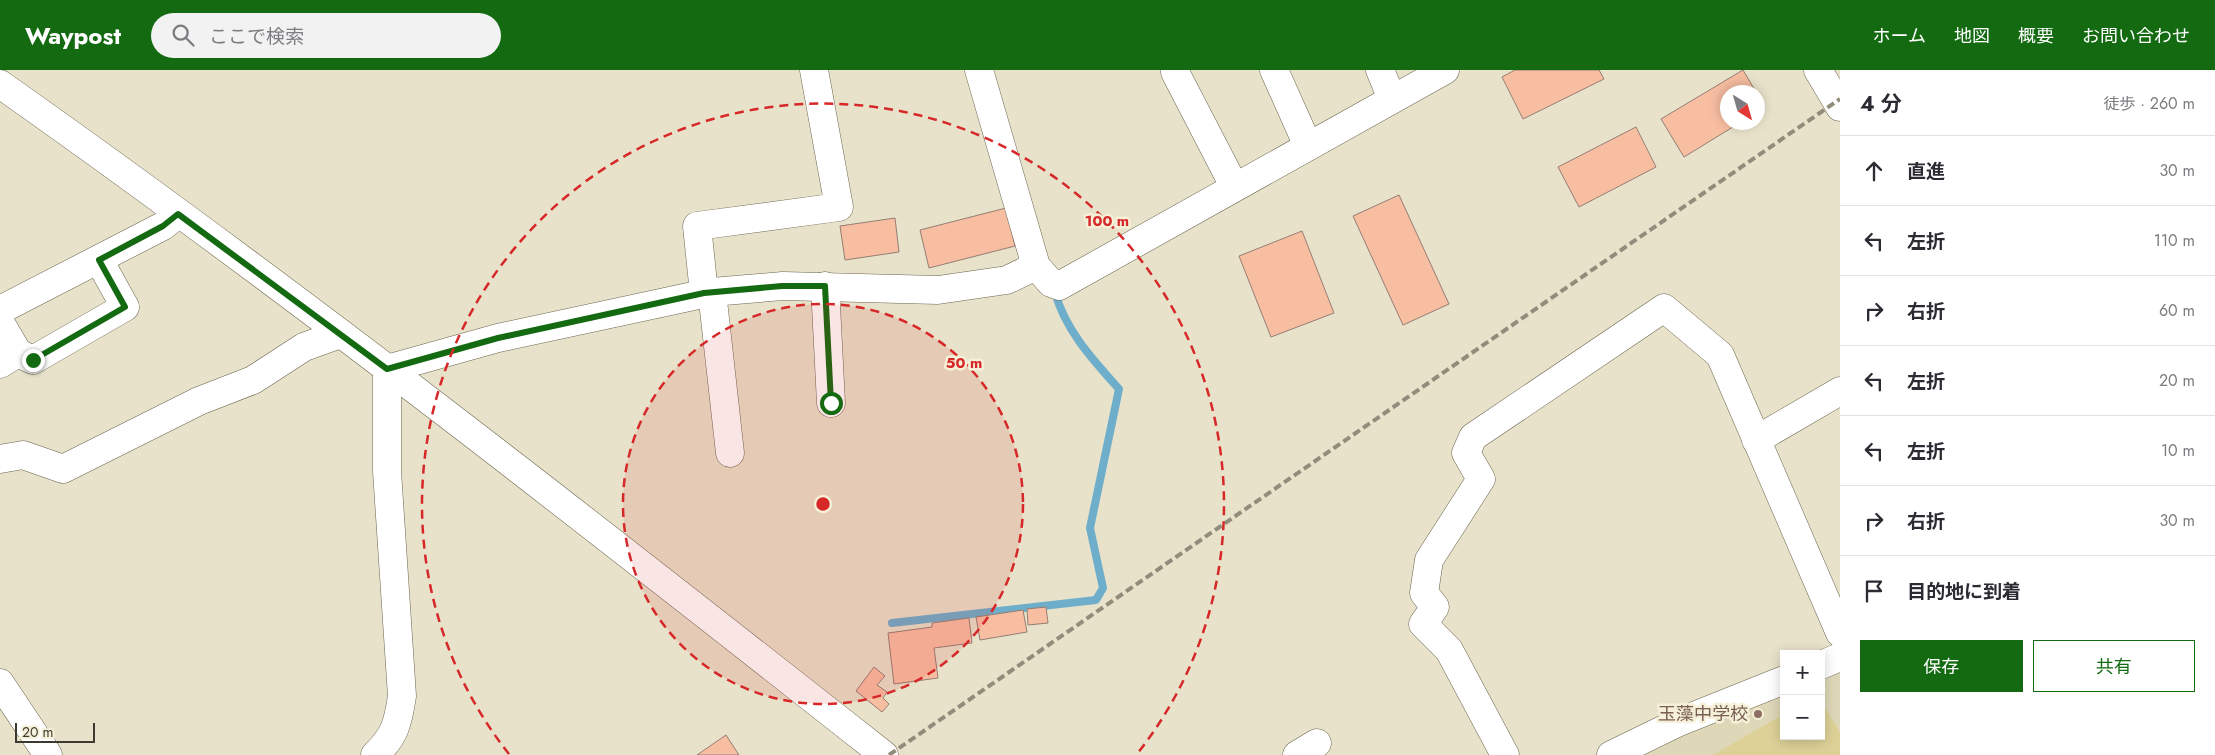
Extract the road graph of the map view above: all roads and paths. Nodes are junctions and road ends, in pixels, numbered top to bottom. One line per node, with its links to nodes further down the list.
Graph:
1 (814, 70): 17 (street)
2 (979, 70): 15 (street)
3 (1274, 70): 11 (street)
4 (1380, 70): 9 (street)
5 (1444, 70): 9 (street)
6 (1818, 70): 10 (street)
7 (1175, 72): 12 (street)
8 (0, 84): 13 (street)
9 (1392, 99): 11 (street)
10 (1840, 107)
11 (1308, 146): 12 (street)
12 (1234, 186): 15 (street)
13 (178, 214): 14 (street); 20 (street)
14 (99, 260): 18 (street); 21 (street)
15 (1036, 266): 16 (street)
16 (825, 286): 17 (street); 24 (street)
17 (708, 292): 22 (street); 26 (street)
18 (0, 310)
19 (0, 322): 21 (street)
20 (340, 334): 22 (street); 27 (street)
21 (9, 358)
22 (387, 369): 34 (street); 35 (street)
23 (1840, 391): 25 (street)
24 (831, 403)
25 (1756, 440): 28 (street); 36 (street)
26 (730, 453)
27 (0, 459)
28 (1840, 633)
29 (1840, 657): 30 (street)
30 (1825, 663)
31 (1780, 682): 37 (street)
32 (0, 683): 33 (street)
33 (48, 755)
34 (375, 755)
35 (884, 755)
36 (1505, 755)
37 (1611, 755)

